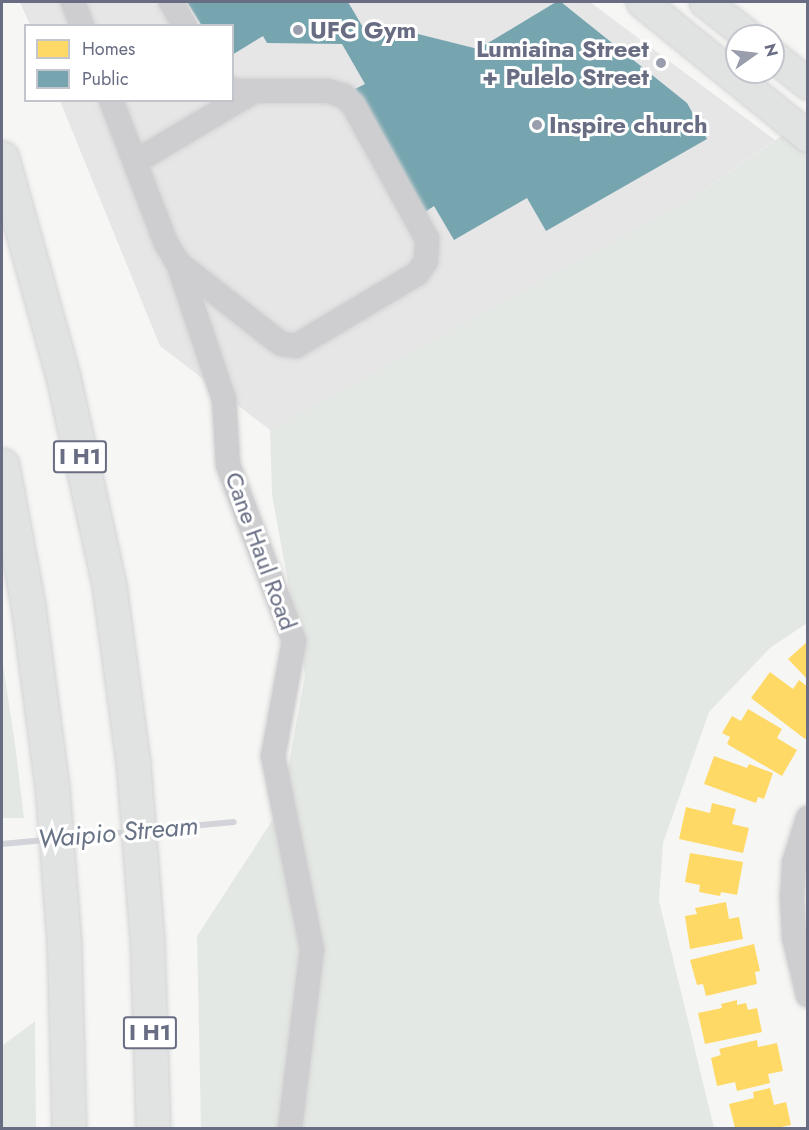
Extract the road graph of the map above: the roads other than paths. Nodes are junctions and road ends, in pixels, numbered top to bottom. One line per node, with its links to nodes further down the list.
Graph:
1 (73, 2): 5 (street)
2 (171, 2): 6 (street)
3 (642, 2): 13 (main road)
4 (705, 2): 7 (main road)
5 (81, 24)
6 (184, 24)
7 (733, 24)
8 (785, 66): 9 (main road)
9 (807, 84)
10 (243, 90): 16 (street)
11 (112, 102): 15 (street)
12 (225, 102): 15 (street)
13 (807, 136)
14 (2, 158): 21 (highway, I H1)
15 (135, 162): 16 (street)
16 (178, 262): 24 (street, Cane Haul Road)
17 (2, 465): 20 (highway)
18 (807, 818): 19 (street)
19 (807, 995)
20 (68, 1066): 22 (highway); 23 (highway)
21 (153, 1122)
22 (64, 1128)
23 (69, 1128)
24 (290, 1128)

